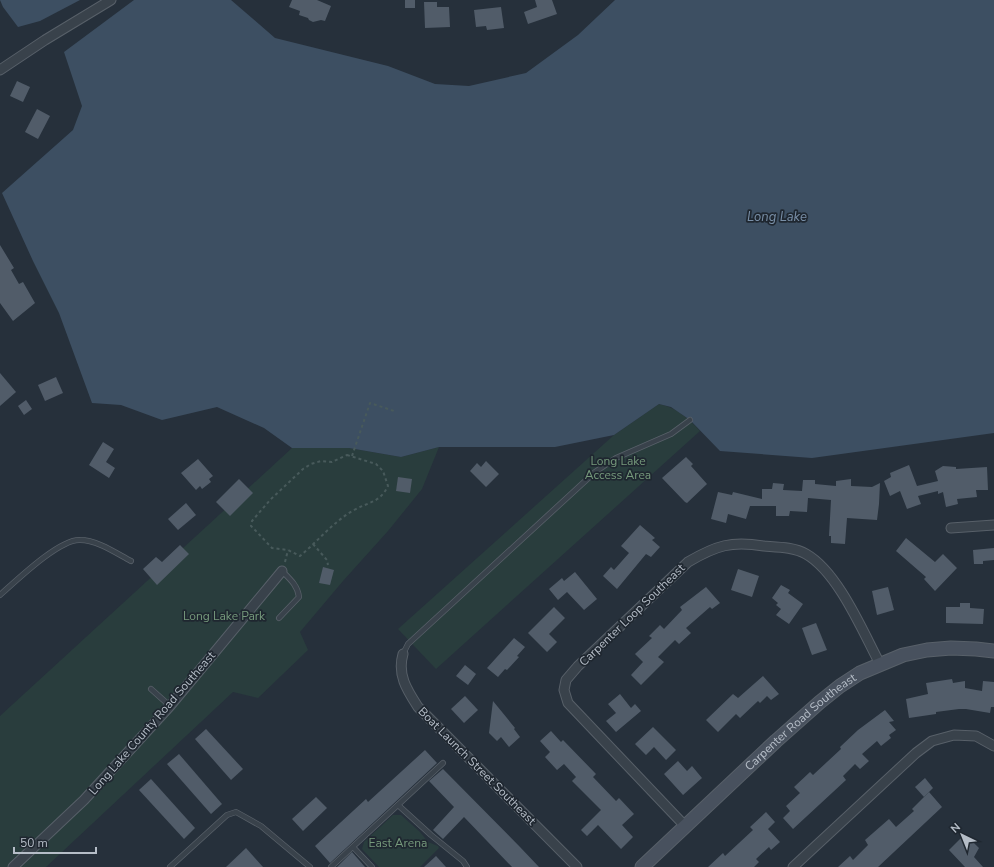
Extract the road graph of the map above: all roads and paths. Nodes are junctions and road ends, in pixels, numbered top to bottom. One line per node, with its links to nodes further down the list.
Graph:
1 (111, 0): 2 (street)
2 (0, 70)
3 (394, 411): 5 (path)
4 (690, 420): 16 (lane)
5 (352, 456): 8 (path); 9 (path)
6 (994, 525): 7 (street)
7 (952, 528)
8 (313, 544): 9 (path); 11 (path)
9 (288, 550): 12 (path)
10 (131, 561): 13 (lane)
11 (328, 565)
12 (282, 571): 14 (lane); 19 (street, Long Lake County Road Southeast)
13 (0, 595)
14 (278, 618)
15 (994, 651): 17 (street, Carpenter Road Southeast)
16 (404, 654): 31 (street, Boat Launch Street Southeast)
17 (880, 664): 23 (street, Carpenter Road Southeast); 23 (street, Carpenter Loop Southeast)
18 (151, 689): 19 (lane)
19 (170, 706): 26 (street, Long Lake County Road Southeast)
20 (994, 746): 33 (street)
21 (443, 763): 22 (lane)
22 (398, 805): 24 (lane); 30 (lane)
23 (685, 826): 32 (street, Carpenter Road Southeast)
24 (353, 847): 28 (lane); 29 (lane)
25 (307, 866): 27 (lane)
26 (13, 867)
27 (170, 867)
28 (332, 867)
29 (372, 867)
30 (467, 867)
31 (577, 867)
32 (642, 867)
33 (793, 867)

